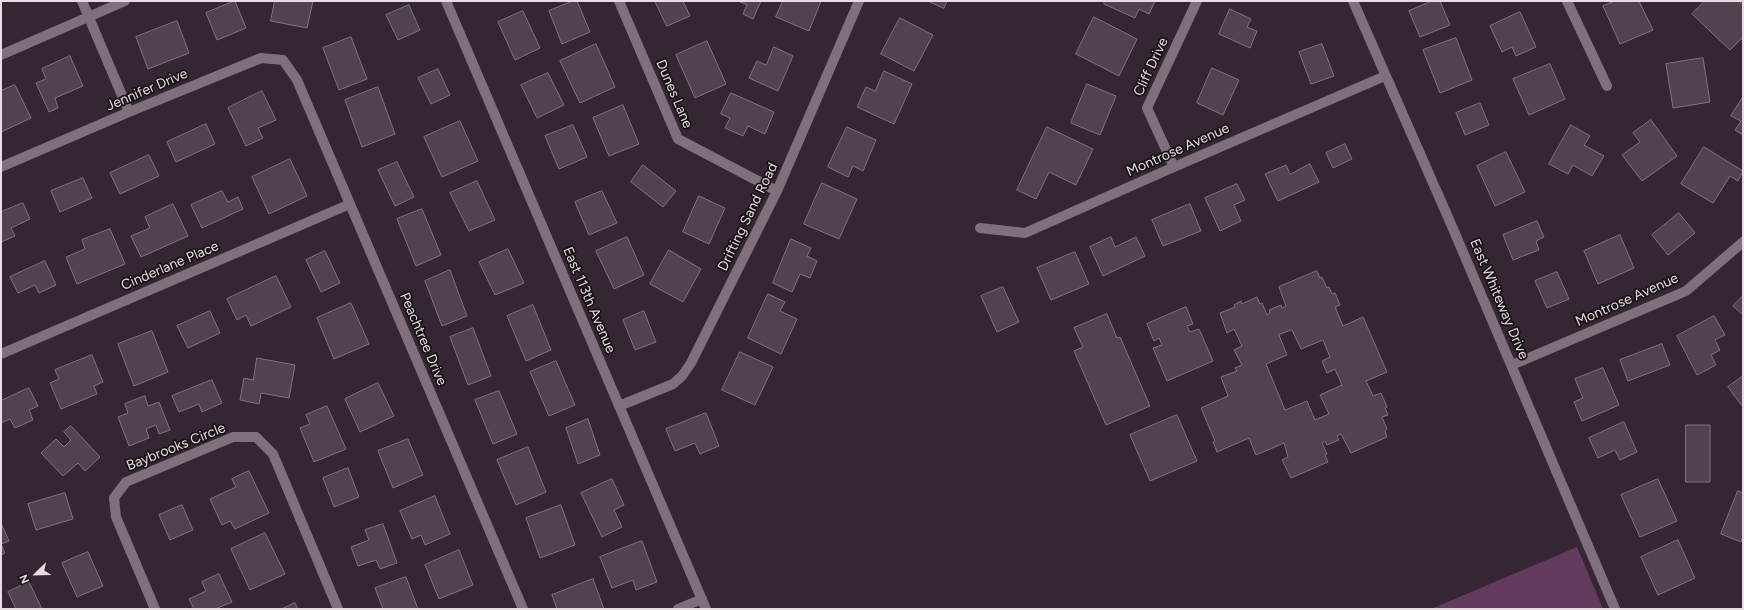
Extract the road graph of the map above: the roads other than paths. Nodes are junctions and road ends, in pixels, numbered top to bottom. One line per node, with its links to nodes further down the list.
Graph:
1 (82, 1): 9 (street)
2 (126, 1): 9 (street)
3 (446, 1): 23 (street, East 113th Avenue)
4 (619, 1): 17 (street, Dunes Lane)
5 (859, 1): 17 (street, Drifting Sand Road)
6 (1197, 1): 16 (street, Cliff Drive)
7 (1352, 1): 11 (street, East Whiteway Drive)
8 (1567, 1): 13 (street)
9 (89, 17): 10 (street); 14 (street)
10 (1, 55)
11 (1385, 76): 16 (street, Montrose Avenue); 22 (street, East Whiteway Drive)
12 (297, 80): 14 (street, Jennifer Drive); 18 (street, Peachtree Drive)
13 (1607, 86)
14 (129, 112): 15 (street, Jennifer Drive)
15 (1, 167)
16 (1174, 167): 19 (street, Montrose Avenue)
17 (777, 191): 23 (street, Drifting Sand Road)
18 (350, 204): 21 (street, Cinderlane Place); 27 (street, Peachtree Drive)
19 (980, 228)
20 (1743, 242): 22 (street, Montrose Avenue)
21 (1, 354)
22 (1512, 365): 30 (street, East Whiteway Drive)
23 (619, 406): 24 (street, East 113th Avenue)
24 (702, 599): 28 (street); 29 (street, East 113th Avenue)
25 (155, 609): 26 (street, Baybrooks Circle)
26 (338, 609)
27 (523, 609)
28 (678, 609)
29 (706, 609)
30 (1615, 609)

